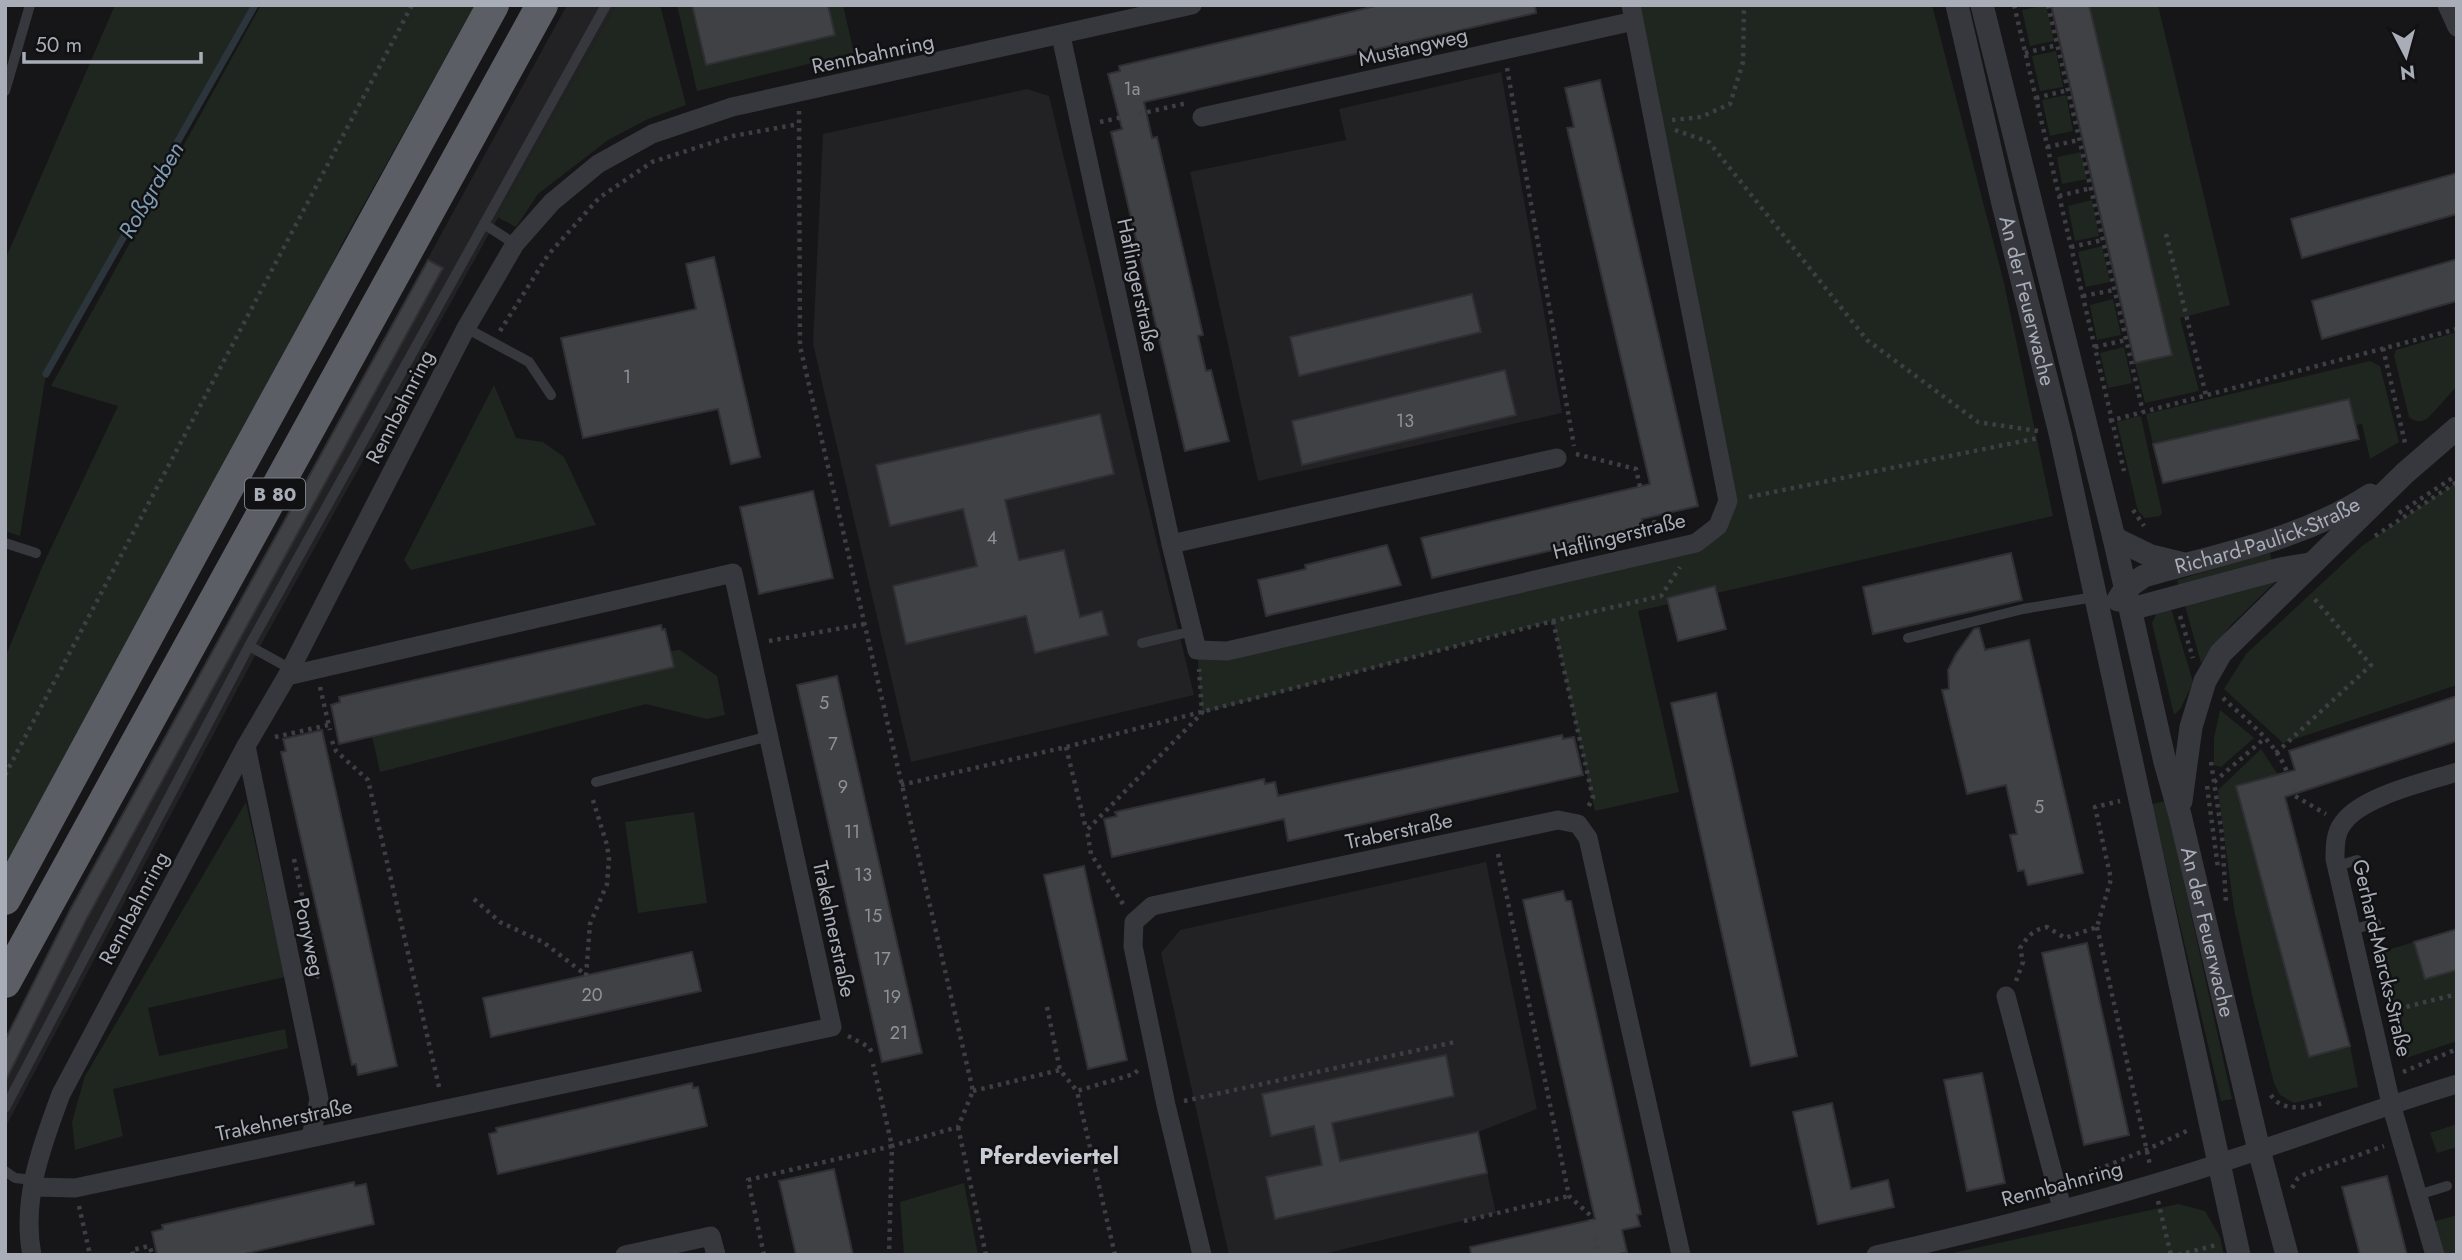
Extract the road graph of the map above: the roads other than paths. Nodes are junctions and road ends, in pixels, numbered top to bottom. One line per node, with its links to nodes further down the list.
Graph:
1 (30, 5): 13 (lane)
2 (493, 5): 41 (highway, B 80)
3 (542, 5): 44 (highway, B 80)
4 (606, 5): 15 (lane)
5 (1957, 5): 28 (street, An der Feuerwache)
6 (1982, 5): 22 (street, An der Feuerwache)
7 (2447, 5): 11 (street)
8 (1189, 6): 9 (street, Rennbahnring)
9 (1127, 13): 12 (street, Rennbahnring)
10 (1633, 13): 14 (street, Mustangweg); 30 (street, Haflingerstraße)
11 (2457, 27)
12 (1061, 36): 16 (street, Rennbahnring); 24 (street, Haflingerstraße)
13 (5, 91)
14 (1202, 117)
15 (484, 224): 16 (lane); 32 (lane)
16 (515, 244): 17 (street, Rennbahnring)
17 (466, 328): 18 (lane); 33 (street, Rennbahnring)
18 (551, 395)
19 (2457, 428): 21 (street, Richard-Paulick-Straße)
20 (1558, 458): 24 (street)
21 (2405, 473): 26 (street, Richard-Paulick-Straße); 27 (street, Richard-Paulick-Straße)
22 (2114, 538): 26 (street); 28 (street, An der Feuerwache)
23 (5, 543): 25 (lane)
24 (1171, 544): 30 (street, Haflingerstraße)
25 (36, 553)
26 (2183, 564): 28 (street, Richard-Paulick-Straße)
27 (2310, 564): 28 (street, Richard-Paulick-Straße); 38 (street, Richard-Paulick-Straße)
28 (2116, 600): 29 (lane); 38 (street, An der Feuerwache); 51 (street, An der Feuerwache)
29 (1908, 638)
30 (1195, 641): 31 (lane)
31 (1142, 643)
32 (249, 646): 33 (lane); 48 (lane)
33 (289, 672): 34 (street, Trakehnerstraße); 35 (street, Rennbahnring)
34 (769, 736): 37 (lane); 49 (street, Trakehnerstraße)
35 (246, 746): 49 (street, Ponyweg); 53 (street, Rennbahnring)
36 (2457, 772): 40 (street, Gerhard-Marcks-Straße)
37 (596, 782)
38 (2180, 815): 50 (street, An der Feuerwache)
39 (2357, 860): 40 (lane)
40 (2337, 866): 43 (street, Gerhard-Marcks-Straße)
41 (5, 899)
42 (2376, 923): 43 (lane)
43 (2351, 930): 47 (street, Gerhard-Marcks-Straße)
44 (5, 982)
45 (2006, 996): 56 (street)
46 (2457, 1084): 47 (street, Rennbahnring)
47 (2391, 1104): 50 (street, Rennbahnring); 55 (street, Gerhard-Marcks-Straße)
48 (5, 1108)
49 (311, 1137): 53 (street, Trakehnerstraße)
50 (2259, 1150): 51 (street, Rennbahnring); 65 (street, An der Feuerwache)
51 (2218, 1164): 56 (street, Rennbahnring); 64 (street, An der Feuerwache)
52 (5, 1171): 53 (lane)
53 (33, 1183): 58 (street, Rennbahnring)
54 (2447, 1186): 55 (lane)
55 (2417, 1195): 66 (street, Gerhard-Marcks-Straße)
56 (2062, 1208): 57 (street, Rennbahnring)
57 (1920, 1250): 63 (street, Rennbahnring)
58 (32, 1255)
59 (625, 1255): 60 (street)
60 (716, 1255)
61 (1202, 1255): 62 (street, Traberstraße)
62 (1681, 1255)
63 (1876, 1255)
64 (2239, 1255)
65 (2287, 1255)
66 (2435, 1255)

